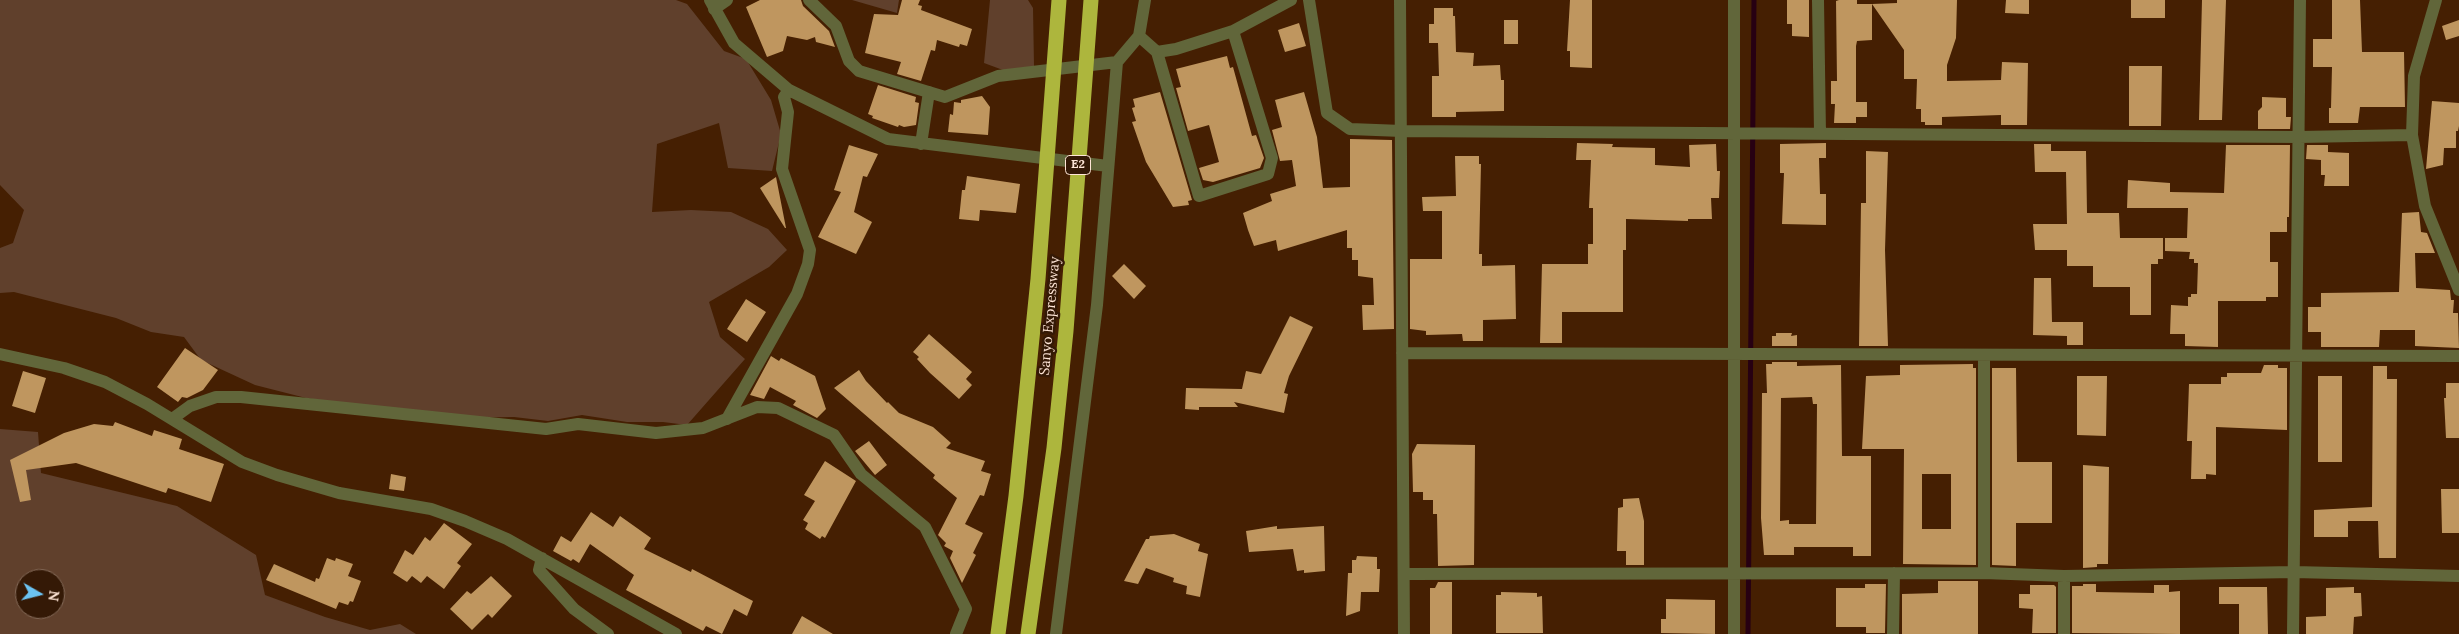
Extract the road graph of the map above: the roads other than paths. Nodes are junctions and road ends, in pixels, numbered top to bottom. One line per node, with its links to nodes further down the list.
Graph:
1 (727, 0): 13 (street)
2 (809, 0): 19 (street)
3 (1059, 0): 47 (highway, Sanyo Expressway / E2)
4 (1091, 0): 48 (highway, Sanyo Expressway / E2)
5 (1145, 0): 15 (street)
6 (1291, 0): 14 (street)
7 (1309, 0): 20 (street)
8 (1400, 0): 20 (street)
9 (1734, 0): 21 (street)
10 (1818, 0): 22 (street)
11 (2300, 0): 24 (street)
12 (2436, 0): 23 (street)
13 (712, 4): 18 (street)
14 (1233, 31): 16 (street); 16 (street)
15 (1139, 36): 16 (street); 17 (street)
16 (1157, 52)
17 (1117, 62): 19 (street); 26 (street)
18 (789, 90): 25 (street); 35 (street)
19 (929, 92): 25 (street)
20 (1402, 131): 21 (street); 28 (street)
21 (1744, 132): 22 (street); 32 (street)
22 (1820, 133): 24 (street)
23 (2412, 135): 24 (street); 27 (street)
24 (2299, 136): 31 (street)
25 (921, 144): 26 (street)
26 (1108, 166): 49 (street)
27 (2459, 290)
28 (1402, 353): 32 (street); 41 (street)
29 (0, 354): 34 (street)
30 (1984, 355): 31 (street); 32 (street); 40 (street)
31 (2296, 355): 33 (street); 37 (street)
32 (1744, 356): 38 (street)
33 (2459, 356)
34 (172, 419): 35 (street); 36 (street)
35 (727, 419): 46 (street)
36 (542, 558): 44 (street); 45 (street)
37 (2294, 572): 42 (street); 43 (street); 54 (street)
38 (1744, 573): 39 (street); 41 (street); 51 (street)
39 (1894, 573): 40 (street); 52 (street)
40 (1984, 573): 42 (street)
41 (1404, 574): 50 (street)
42 (2064, 576): 53 (street)
43 (2459, 576)
44 (608, 634)
45 (676, 634)
46 (956, 634)
47 (998, 634)
48 (1028, 634)
49 (1056, 634)
50 (1404, 634)
51 (1734, 634)
52 (1893, 634)
53 (2064, 634)
54 (2294, 634)

